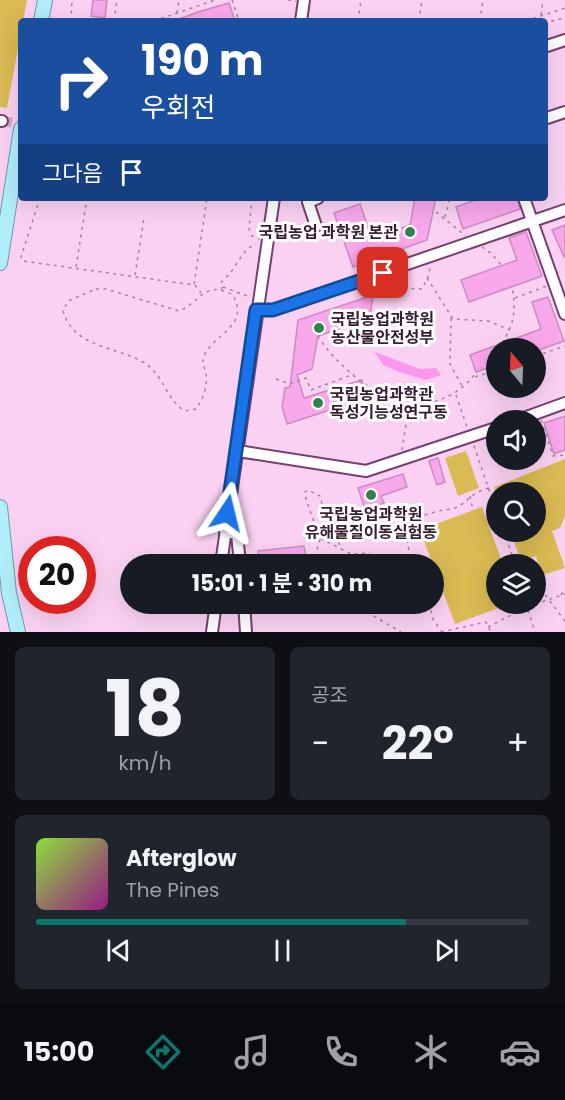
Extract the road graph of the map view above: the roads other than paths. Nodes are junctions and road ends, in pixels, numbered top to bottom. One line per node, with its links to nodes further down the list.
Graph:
1 (45, 0): 3 (main road)
2 (304, 0): 4 (lane)
3 (42, 18)
4 (302, 18)
5 (565, 40): 6 (lane)
6 (548, 46)
7 (565, 112): 8 (lane)
8 (548, 118)
9 (18, 148): 16 (main road)
10 (273, 201): 17 (lane)
11 (310, 201): 15 (lane)
12 (525, 201): 14 (lane)
13 (565, 210): 14 (lane)
14 (533, 222): 17 (lane); 18 (lane)
15 (315, 226)
16 (0, 263)
17 (256, 310): 22 (lane)
18 (565, 315)
19 (565, 403): 20 (lane)
20 (546, 410)
21 (486, 431): 22 (lane)
22 (238, 451): 24 (lane)
23 (0, 507): 29 (main road)
24 (225, 532): 25 (lane); 26 (lane)
25 (222, 554)
26 (239, 554)
27 (214, 614): 30 (lane)
28 (245, 614): 31 (lane)
29 (18, 632)
30 (212, 632)
31 (246, 632)

